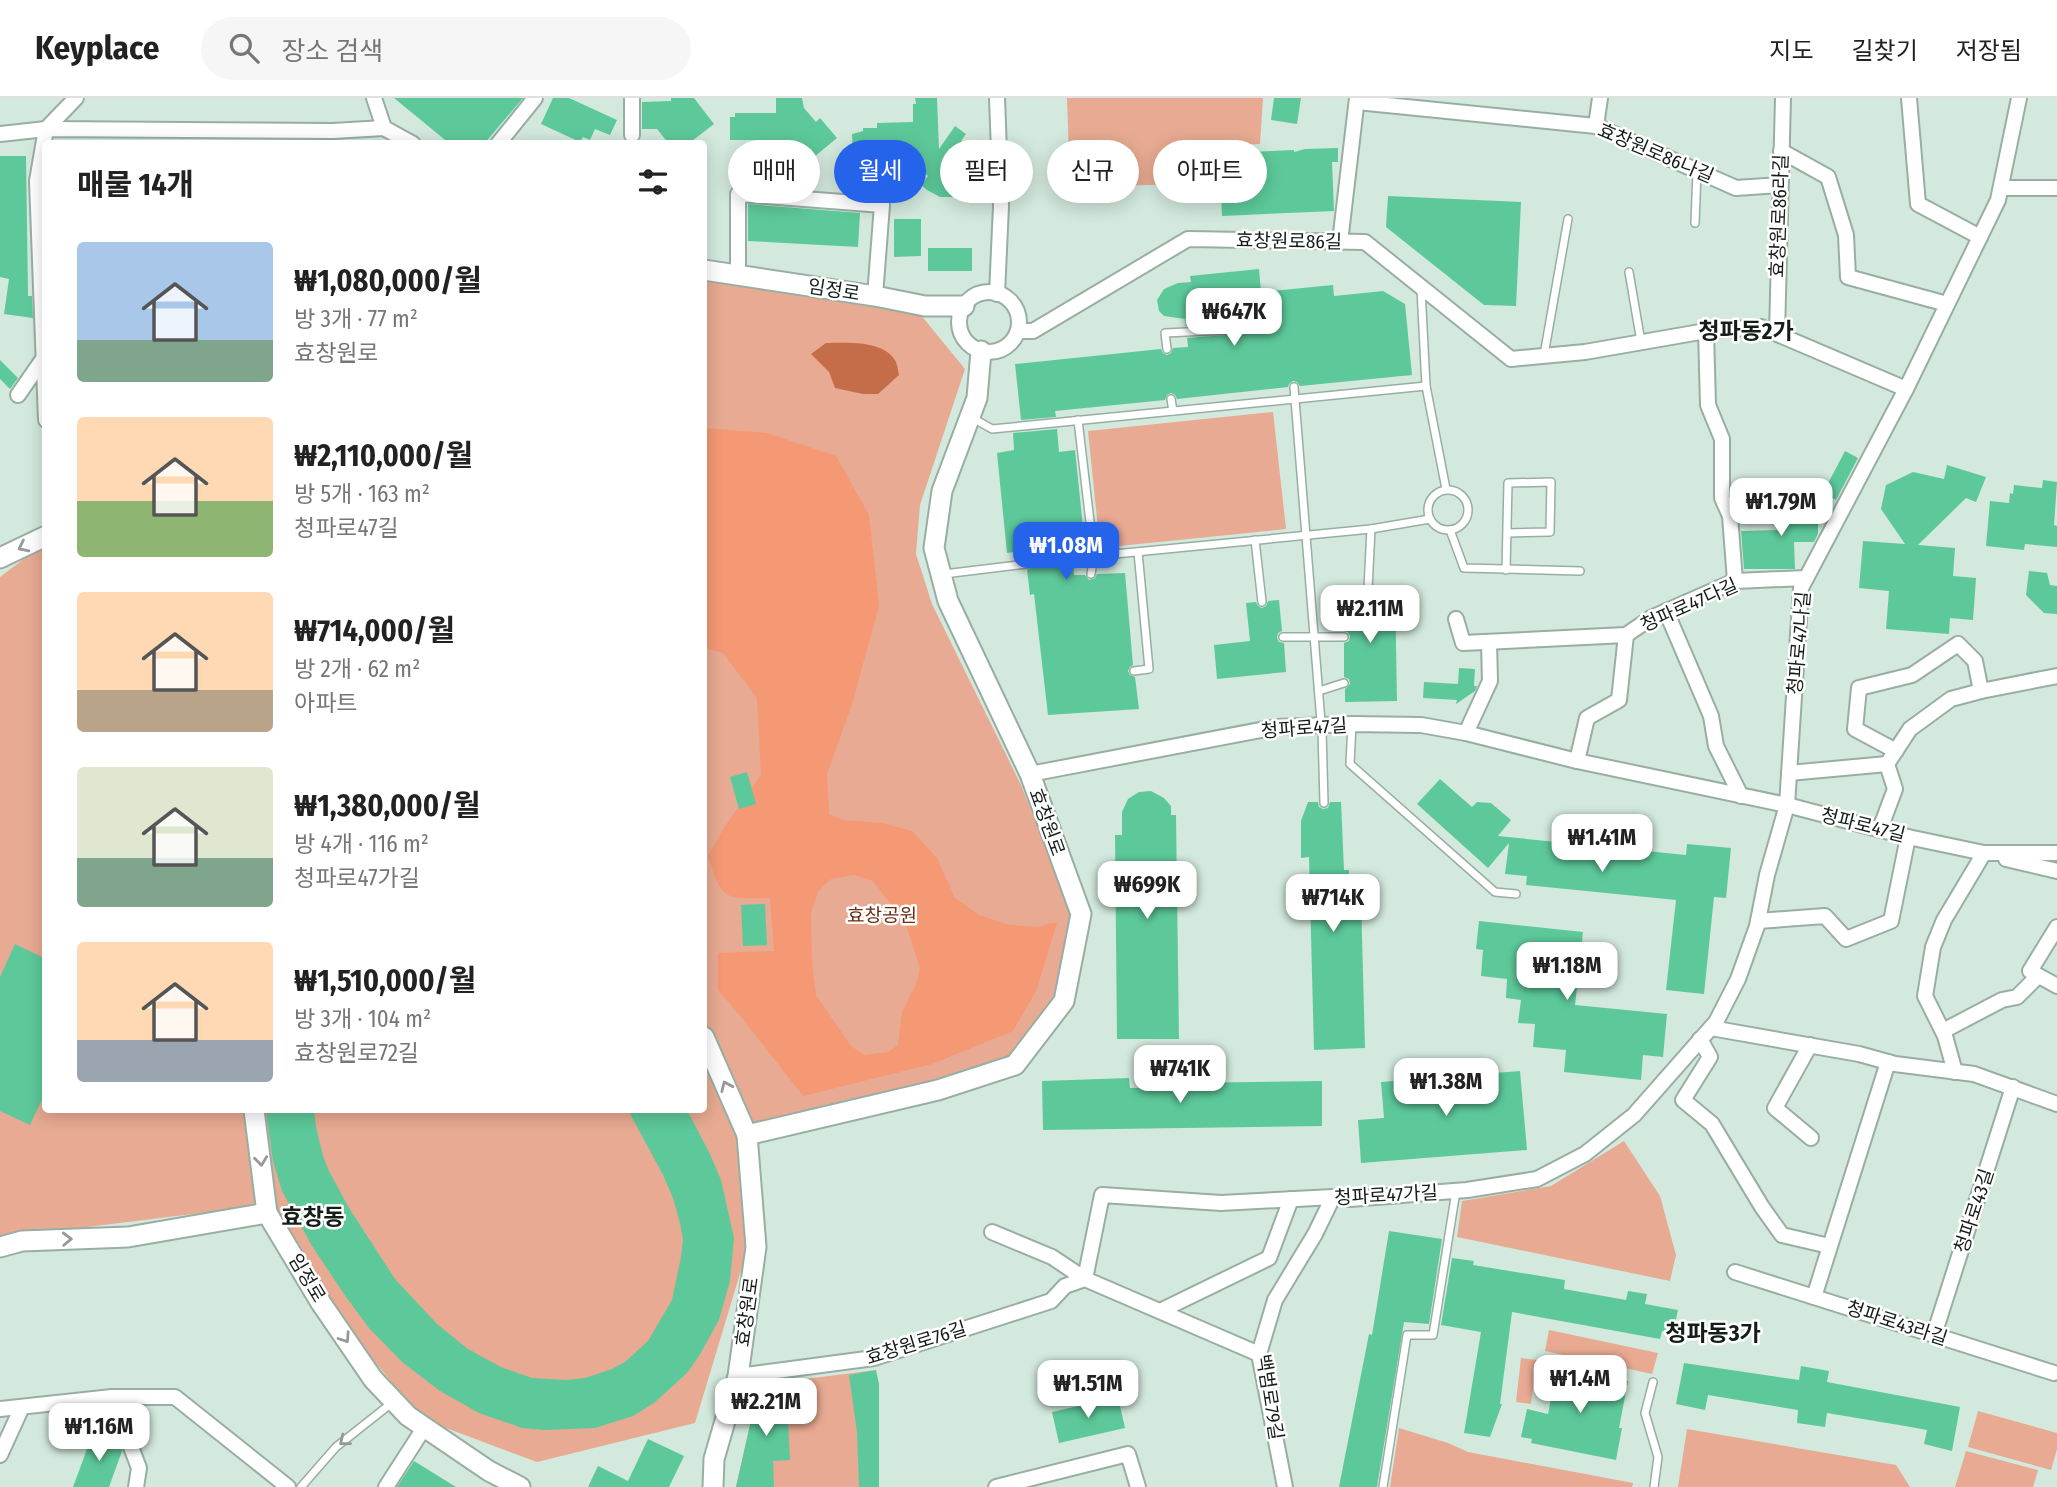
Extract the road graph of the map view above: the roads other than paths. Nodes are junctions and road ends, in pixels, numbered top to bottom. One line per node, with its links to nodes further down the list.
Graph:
1 (76, 98): 14 (street)
2 (374, 98): 13 (street)
3 (535, 98): 21 (street)
4 (632, 98): 16 (street)
5 (997, 98): 36 (street)
6 (1600, 98): 12 (street)
7 (1783, 98): 22 (street, 효창원로86라길)
8 (1909, 98): 30 (street)
9 (2019, 98): 26 (street, 청파로47나길)
10 (1357, 100): 11 (street, 효창원로86나길); 31 (street)
11 (1448, 105): 12 (street, 효창원로86나길)
12 (1596, 125): 24 (street, 효창원로86나길)
13 (384, 128): 18 (street); 20 (street)
14 (46, 129): 15 (street); 17 (street); 19 (street)
15 (0, 134)
16 (632, 135)
17 (225, 137): 18 (street)
18 (333, 137)
19 (44, 140)
20 (406, 140)
21 (501, 140)
22 (1781, 151): 25 (street, 효창원로86라길); 38 (street)
23 (42, 152): 42 (street)
24 (1697, 170): 25 (street, 효창원로86나길); 29 (lane)
25 (1780, 185): 46 (street, 효창원로86라길)
26 (2001, 188): 27 (street); 30 (street, 청파로47나길)
27 (2057, 188)
28 (1568, 219): 50 (lane)
29 (1695, 223)
30 (1980, 237): 38 (street, 청파로47나길)
31 (1340, 242): 35 (street, 효창원로86길); 44 (street, 효창원로86길)
32 (707, 270): 34 (street, 임정로)
33 (1629, 272): 47 (lane)
34 (738, 275): 37 (street, 임정로); 37 (street)
35 (1421, 286): 50 (street, 효창원로86길); 52 (lane)
36 (998, 294): 39 (street); 44 (street)
37 (876, 296): 39 (street, 임정로)
38 (1947, 304): 54 (street, 청파로47나길)
39 (964, 306): 49 (street)
40 (1222, 320): 43 (lane)
41 (1260, 327): 43 (lane)
42 (42, 329)
43 (1229, 330): 48 (lane)
44 (1018, 331): 49 (street)
45 (1706, 331): 46 (street, 효창원로86길); 47 (street, 효창원로86길); 79 (street)
46 (1777, 334): 54 (street, 효창원로86길)
47 (1641, 342): 50 (street, 효창원로86길)
48 (1167, 349)
49 (981, 351): 59 (street, 효창원로)
50 (1544, 356)
51 (42, 360): 55 (street)
52 (1426, 386): 57 (lane); 61 (lane)
53 (1294, 387): 57 (lane)
54 (1906, 389): 78 (street, 청파로47나길)
55 (18, 395)
56 (1171, 399): 58 (lane)
57 (1296, 399): 58 (lane); 66 (lane)
58 (1173, 411): 60 (lane)
59 (970, 417): 60 (lane); 77 (street, 효창원로)
60 (1078, 420): 70 (lane)
61 (1446, 489): 62 (lane); 64 (lane)
62 (1430, 519): 63 (lane); 64 (lane)
63 (1371, 529): 66 (lane); 80 (lane)
64 (1450, 530): 74 (lane)
65 (1507, 533): 65 (lane); 74 (lane)
66 (1307, 535): 68 (lane); 85 (lane)
67 (42, 538): 71 (street, one-way to 71)
68 (1255, 540): 69 (lane); 81 (lane)
69 (1138, 552): 70 (lane); 89 (lane)
70 (1094, 556): 72 (lane); 76 (lane)
71 (0, 558)
72 (1069, 559)
73 (1027, 564): 77 (lane)
74 (1506, 569): 75 (lane)
75 (1580, 572)
76 (1091, 574)
77 (941, 575): 100 (street, 효창원로)
78 (1806, 578): 79 (street, 청파로47다길); 99 (street, 청파로47나길)
79 (1735, 580): 82 (street, 청파로47다길)
80 (1368, 589)
81 (1262, 602)
82 (1666, 611): 84 (street, 청파로47다길); 101 (street)
83 (1456, 619): 88 (street, 청파로47다길)
84 (1626, 635): 88 (street, 청파로47다길); 97 (street)
85 (1315, 636): 86 (lane); 87 (lane); 92 (lane)
86 (1283, 637)
87 (1343, 637)
88 (1489, 643): 95 (street)
89 (1134, 671)
90 (2057, 676): 93 (street)
91 (1344, 683): 92 (lane)
92 (1319, 691): 102 (lane)
93 (1981, 691): 96 (street); 96 (street)
94 (1352, 724): 95 (street, 청파로47길); 100 (street, 청파로47길); 109 (lane)
95 (1466, 733): 97 (street, 청파로47길)
96 (1896, 751): 98 (street)
97 (1577, 761): 101 (street, 청파로47길)
98 (1887, 764): 99 (street); 104 (street)
99 (1789, 773): 103 (street, 청파로47나길)
100 (1030, 774): 124 (street, 효창원로)
101 (1741, 796): 103 (street, 청파로47길)
102 (1324, 803)
103 (1787, 805): 104 (street, 청파로47길); 110 (street, 청파로47가길)
104 (1880, 829): 105 (street, 청파로47길)
105 (1908, 837): 106 (street, 청파로47길); 110 (street)
106 (1984, 853): 107 (street, 청파로47길); 108 (street); 115 (street)
107 (2057, 853)
108 (2057, 872)
109 (1516, 894)
110 (1758, 921): 114 (street, 청파로47가길)
111 (2057, 927): 112 (street)
112 (2038, 976): 113 (street); 115 (street)
113 (2057, 986)
114 (1711, 1028): 116 (street, 청파로47가길); 118 (street)
115 (1942, 1031): 120 (street)
116 (1700, 1039): 126 (street, 청파로47가길); 131 (street)
117 (707, 1044): 124 (street, 효창원로, one-way to 117)
118 (1810, 1045): 119 (street); 125 (street)
119 (1888, 1062): 120 (street); 131 (street)
120 (1955, 1072): 121 (street)
121 (2013, 1087): 122 (street); 137 (street, 청파로43길)
122 (2057, 1104)
123 (254, 1113): 129 (street, one-way to 129)
124 (747, 1135): 140 (street, 효창원로)
125 (1811, 1138)
126 (1456, 1191): 127 (street, 청파로47가길); 157 (lane)
127 (1333, 1197): 128 (street, 청파로47가길); 138 (street, 백범로79길)
128 (1291, 1199): 134 (street, 청파로47가길); 136 (street)
129 (267, 1213): 132 (street, one-way to 129); 143 (street, 임정로, one-way to 143)
130 (992, 1232): 134 (street)
131 (1829, 1246): 135 (street)
132 (0, 1247)
133 (1735, 1272): 135 (street, 청파로43라길)
134 (1084, 1279): 136 (street); 140 (street, 효창원로76길)
135 (1814, 1297): 137 (street, 청파로43라길)
136 (1160, 1311): 138 (street)
137 (1934, 1335): 139 (street, 청파로43라길)
138 (1259, 1354): 148 (street, 백범로79길)
139 (2056, 1374)
140 (738, 1376): 154 (street, 효창원로)
141 (1653, 1382): 158 (lane)
142 (112, 1397): 144 (street); 149 (street); 150 (street)
143 (394, 1402): 146 (street, 임정로); 151 (lane, one-way to 151)
144 (22, 1407): 145 (street); 147 (street)
145 (0, 1409)
146 (424, 1428): 152 (street); 153 (street, 임정로)
147 (0, 1455)
148 (1282, 1486)
149 (136, 1487)
150 (288, 1487)
151 (301, 1487)
152 (386, 1487)
153 (520, 1487)
154 (713, 1487)
155 (996, 1487): 156 (street)
156 (1138, 1487)
157 (1382, 1487)
158 (1654, 1487)

